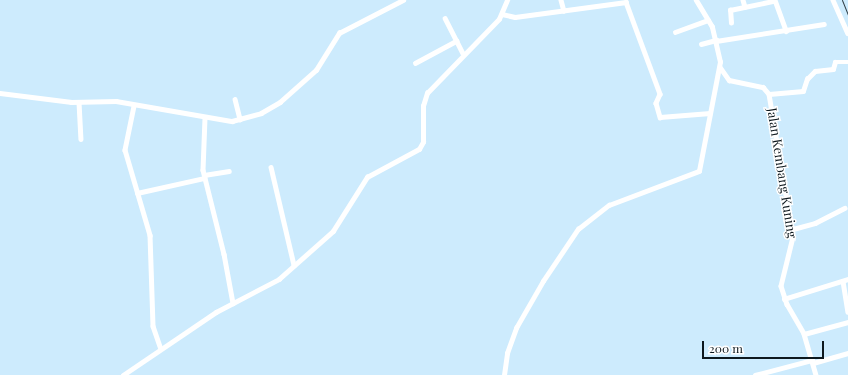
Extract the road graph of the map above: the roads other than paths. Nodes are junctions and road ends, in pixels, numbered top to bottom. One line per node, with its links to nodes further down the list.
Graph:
1 (403, 0): 33 (street)
2 (507, 0): 11 (street)
3 (561, 0): 10 (street)
4 (696, 0): 13 (street)
5 (743, 0): 9 (street)
6 (774, 0): 9 (street); 16 (street)
7 (833, 0): 18 (street)
8 (625, 1): 10 (street); 31 (street)
9 (745, 6): 14 (street)
10 (564, 11): 11 (street)
11 (502, 14): 22 (street)
12 (445, 18): 20 (street)
13 (708, 20): 17 (street); 19 (street)
14 (731, 23)
15 (824, 24): 16 (street)
16 (786, 31): 19 (street)
17 (675, 32)
18 (848, 33)
19 (716, 40): 21 (street); 25 (street)
20 (456, 41): 22 (street); 24 (street)
21 (702, 44)
22 (463, 54): 41 (street)
23 (848, 62): 27 (street)
24 (415, 63)
25 (720, 67): 27 (street, Jalan Kembang Kuning); 31 (street)
26 (0, 92): 29 (street)
27 (769, 94): 40 (street, Jalan Kembang Kuning)
28 (235, 99): 33 (street)
29 (79, 102): 30 (street); 34 (street)
30 (134, 106): 32 (street); 38 (street)
31 (710, 113): 53 (street)
32 (205, 118): 33 (street); 37 (street)
33 (240, 119)
34 (81, 139)
35 (271, 167): 41 (street)
36 (229, 171): 37 (street)
37 (204, 176): 38 (street); 45 (street)
38 (136, 193): 49 (street)
39 (844, 208): 40 (street)
40 (792, 229): 44 (street, Jalan Kembang Kuning)
41 (294, 265): 45 (street)
42 (848, 279): 43 (street)
43 (842, 281): 44 (street); 46 (street)
44 (784, 299): 48 (street, Jalan Kembang Kuning)
45 (233, 303): 49 (street)
46 (848, 312)
47 (848, 322): 48 (street)
48 (804, 334): 51 (street, Jalan Kembang Kuning)
49 (161, 349): 52 (street)
50 (848, 353): 51 (street)
51 (813, 361): 54 (street); 55 (street, Jalan Kembang Kuning)
52 (123, 375)
53 (504, 375)
54 (755, 375)
55 (816, 375)

